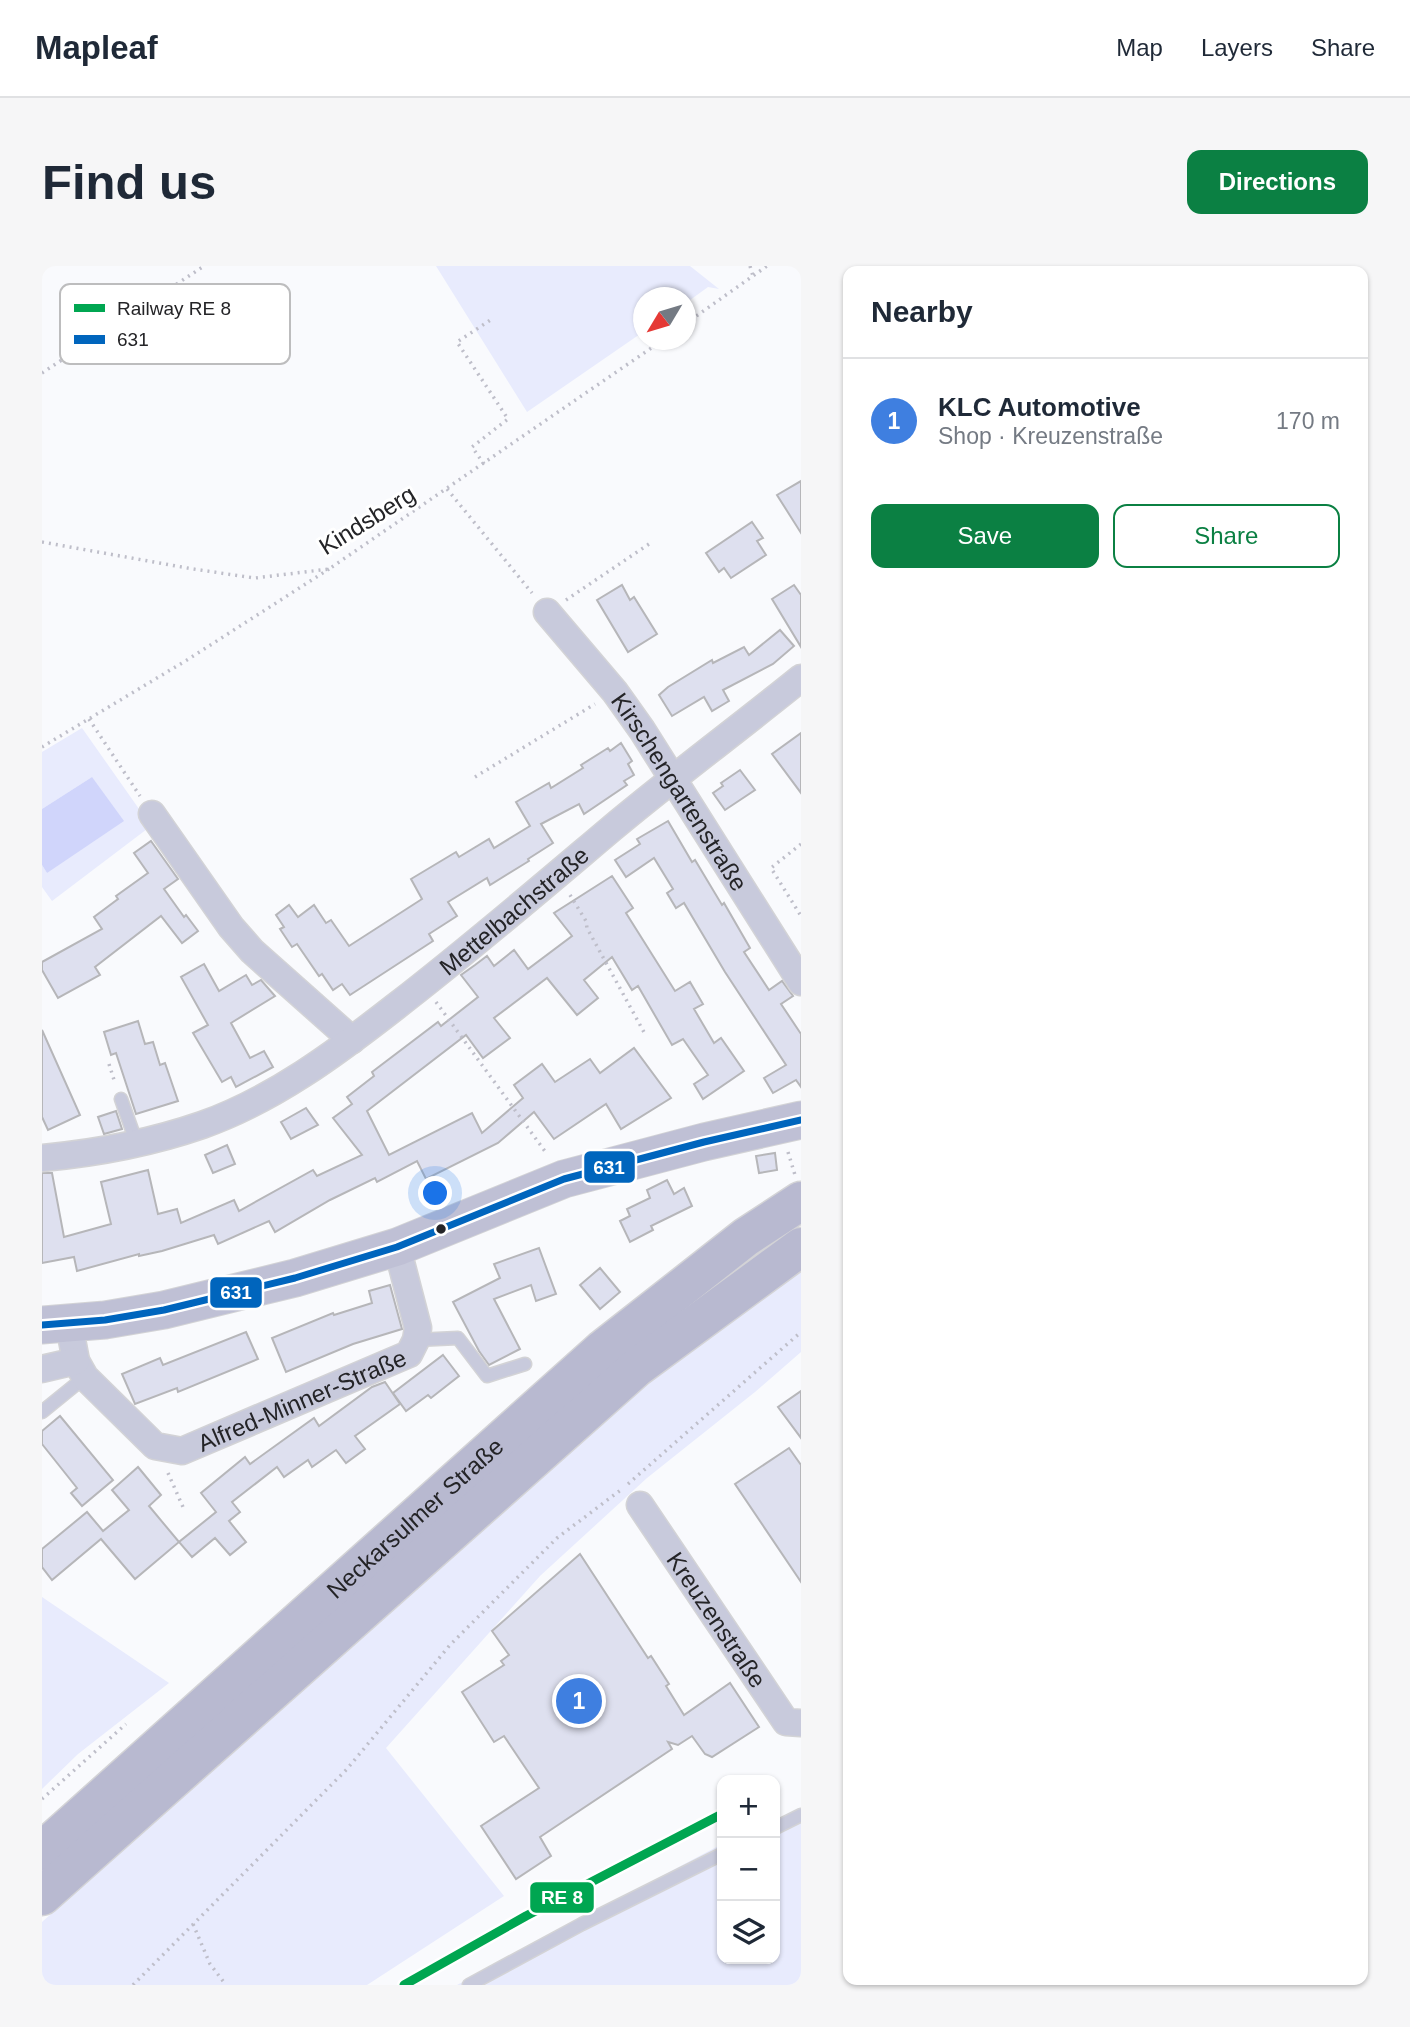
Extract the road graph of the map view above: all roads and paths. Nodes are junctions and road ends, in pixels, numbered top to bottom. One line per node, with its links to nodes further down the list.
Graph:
1 (204, 266): 5 (path)
2 (750, 266): 4 (path)
3 (767, 266): 4 (path)
4 (753, 276): 6 (path)
5 (177, 284)
6 (696, 316)
7 (492, 319): 11 (path)
8 (649, 350): 11 (path, Kindsberg)
9 (60, 361): 10 (path)
10 (42, 373)
11 (484, 464): 12 (path, Kindsberg)
12 (447, 489): 15 (path, Kindsberg); 16 (path)
13 (42, 542): 15 (path, Kindsberg)
14 (649, 544): 16 (path)
15 (330, 569): 19 (path)
16 (547, 612): 18 (street, Kirschengartenstraße)
17 (801, 678): 22 (street, Mettelbachstraße)
18 (615, 692): 21 (path); 22 (street, Kirschengartenstraße)
19 (89, 719): 20 (path); 23 (path)
20 (42, 747)
21 (475, 777)
22 (675, 779): 25 (street, Mettelbachstraße); 27 (street, Kirschengartenstraße)
23 (152, 814): 30 (street)
24 (801, 844): 26 (path)
25 (557, 875): 28 (street, Mettelbachstraße); 29 (path)
26 (801, 916)
27 (801, 982)
28 (423, 986): 30 (street, Mettelbachstraße); 36 (path)
29 (645, 1034)
30 (352, 1040): 34 (street, Mettelbachstraße)
31 (108, 1065): 32 (path)
32 (121, 1099): 34 (lane)
33 (801, 1120): 36 (main road)
34 (137, 1144): 35 (street, Mettelbachstraße)
35 (42, 1158)
36 (564, 1179): 38 (main road)
37 (801, 1201): 55 (main road, Neckarsulmer Straße)
38 (397, 1247): 40 (main road); 42 (street, Alfred-Minner-Straße)
39 (801, 1247): 57 (main road, Neckarsulmer Straße)
40 (56, 1324): 45 (street)
41 (801, 1332): 48 (path)
42 (416, 1340): 43 (lane); 47 (street, Alfred-Minner-Straße)
43 (525, 1364)
44 (42, 1369): 45 (street)
45 (80, 1369): 46 (lane); 47 (street)
46 (42, 1412)
47 (155, 1446): 49 (path)
48 (632, 1496): 50 (street, Kreuzenstraße); 58 (path)
49 (183, 1507)
50 (801, 1723)
51 (125, 1724): 52 (path)
52 (42, 1799)
53 (801, 1815): 54 (lane)
54 (780, 1826)
55 (42, 1851)
56 (717, 1856): 61 (lane)
57 (42, 1896)
58 (193, 1924): 59 (path); 60 (path)
59 (133, 1985)
60 (226, 1985)
61 (469, 1985)

